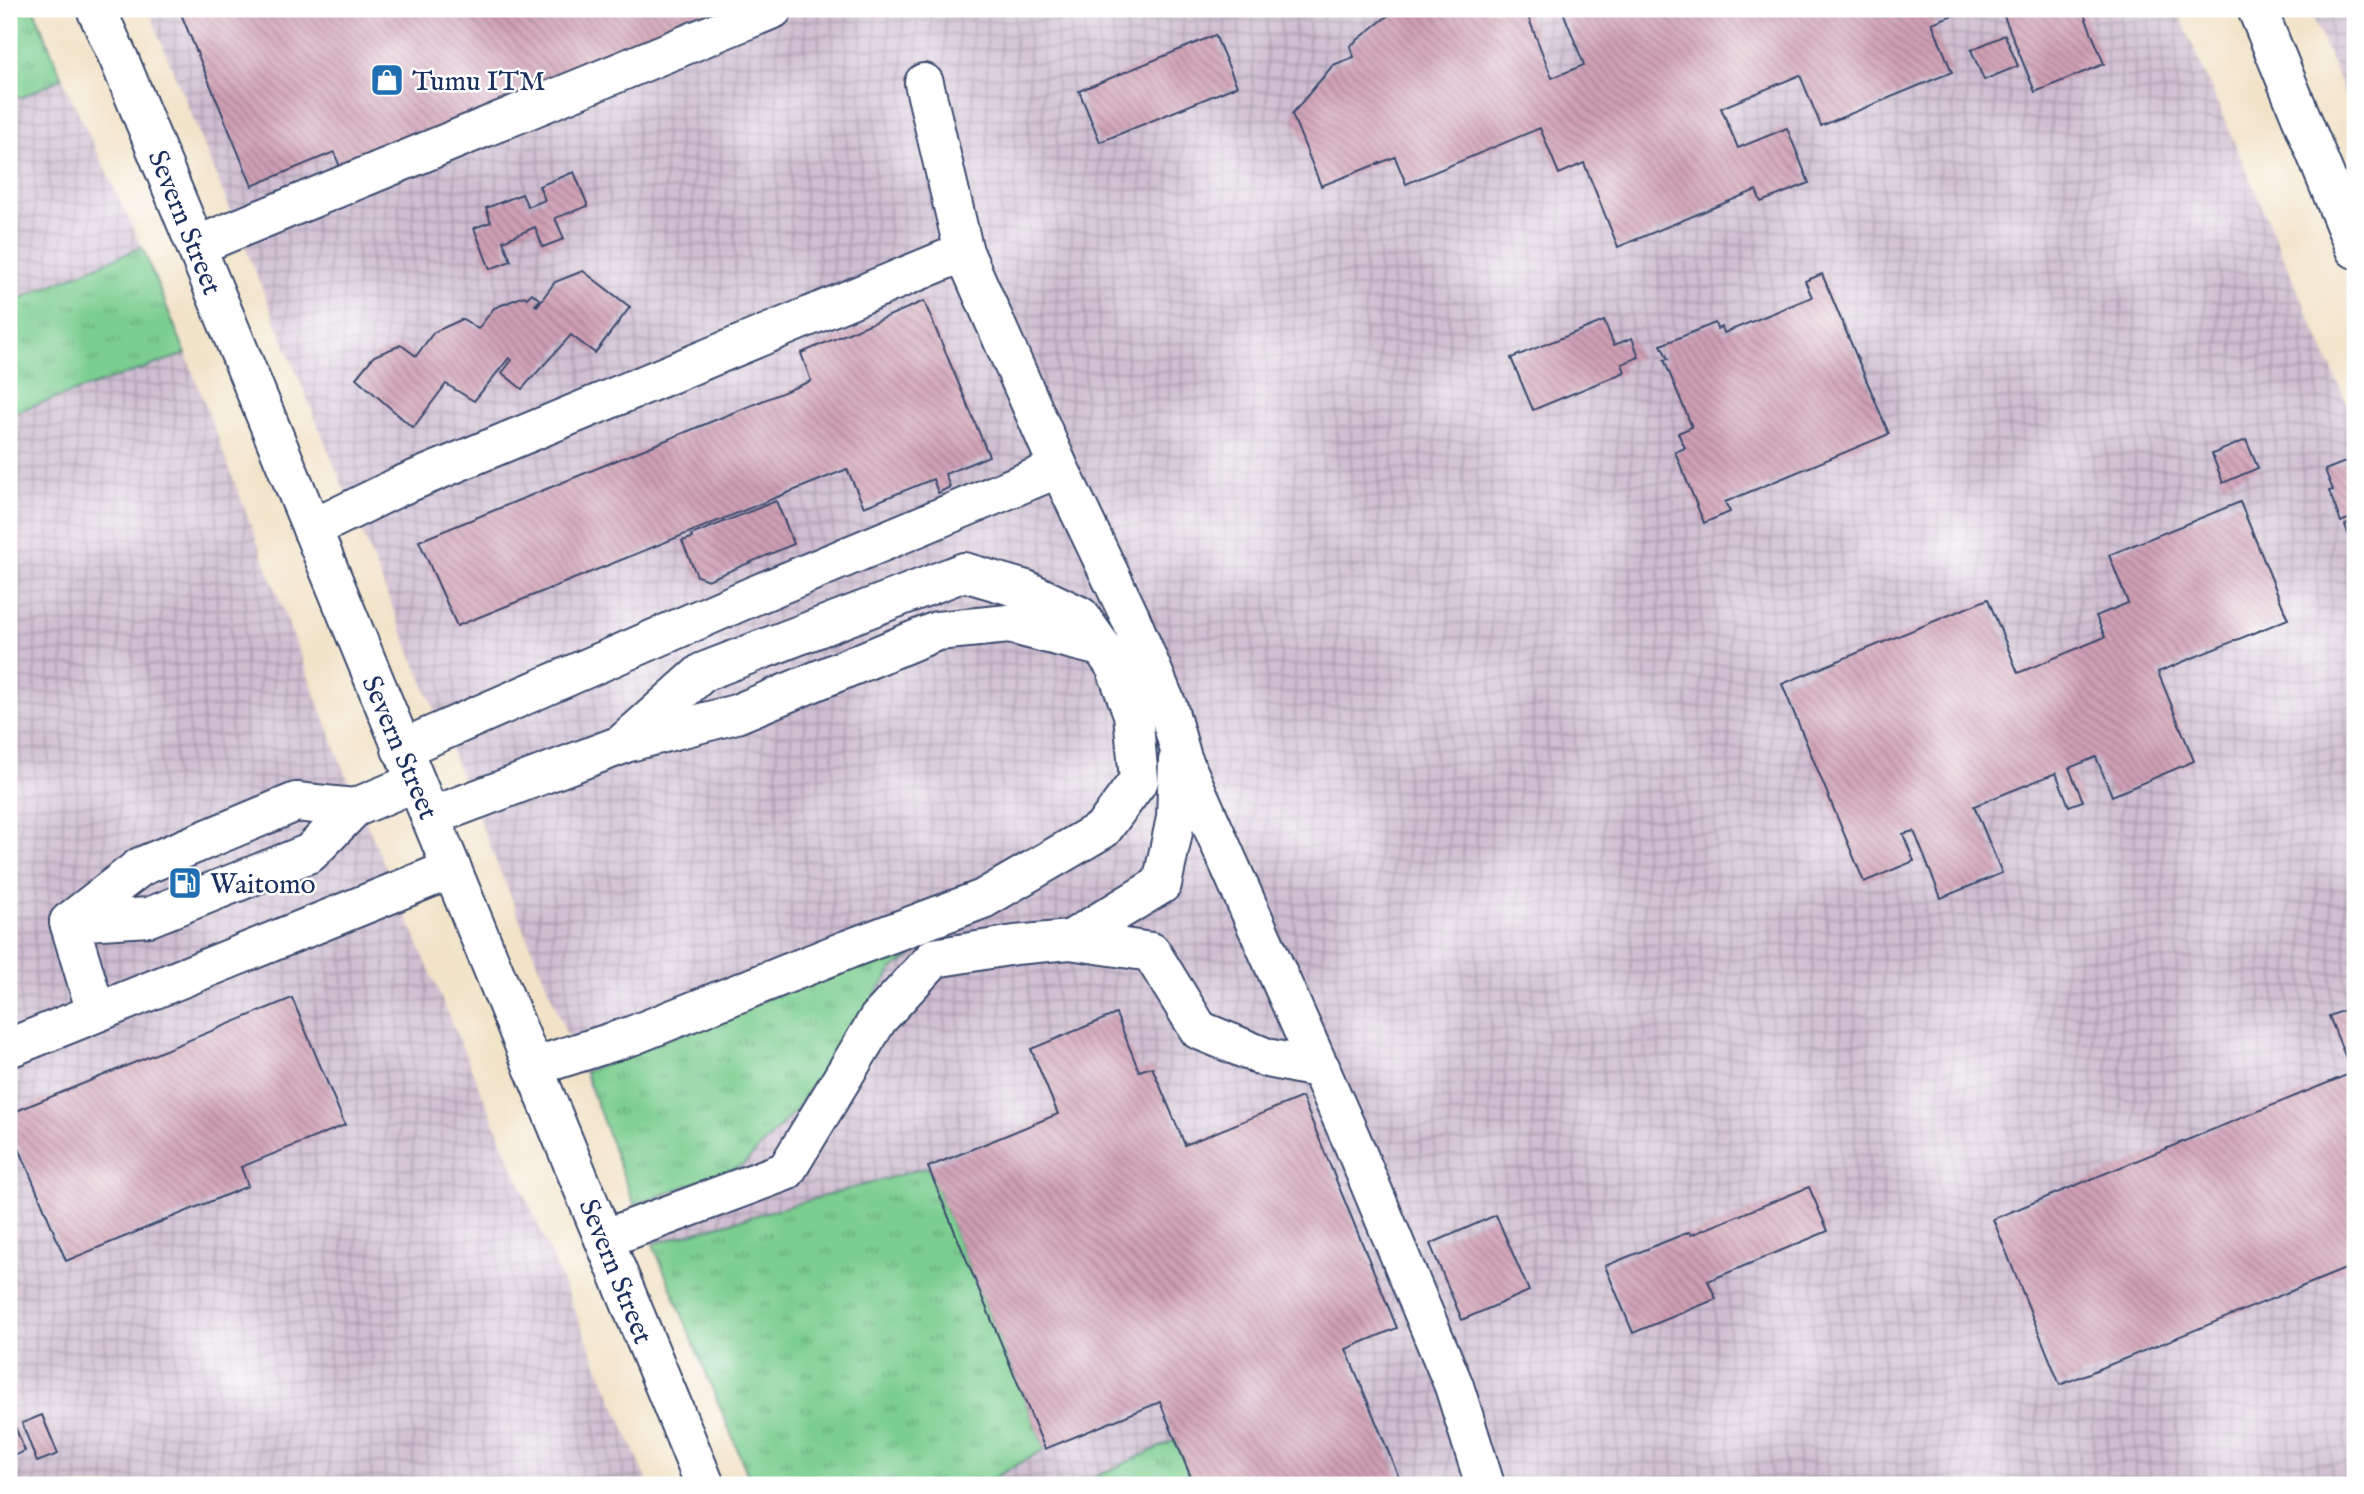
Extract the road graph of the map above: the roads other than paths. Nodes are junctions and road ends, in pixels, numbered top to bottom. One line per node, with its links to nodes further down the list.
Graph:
1 (96, 9): 5 (street, Severn Street)
2 (773, 9): 5 (street)
3 (2257, 9): 6 (street)
4 (924, 83): 7 (street)
5 (196, 246): 9 (street, Severn Street)
6 (2355, 248)
7 (964, 252): 8 (street); 9 (street)
8 (1059, 468): 11 (street); 13 (street)
9 (312, 529): 13 (street, Severn Street)
10 (1101, 647): 12 (street); 12 (street); 21 (street)
11 (1168, 708): 18 (street); 22 (street)
12 (621, 745): 15 (street)
13 (409, 766): 14 (street); 15 (street, Severn Street)
14 (354, 808): 17 (street); 17 (street)
15 (430, 817): 16 (street, Severn Street)
16 (452, 869): 19 (street); 21 (street, Severn Street)
17 (69, 922): 19 (street)
18 (1070, 940): 22 (street); 23 (street)
19 (96, 1012): 20 (street)
20 (9, 1048)
21 (533, 1068): 23 (street, Severn Street)
22 (1321, 1069): 25 (street)
23 (604, 1239): 24 (street, Severn Street)
24 (705, 1485)
25 (1485, 1485)

